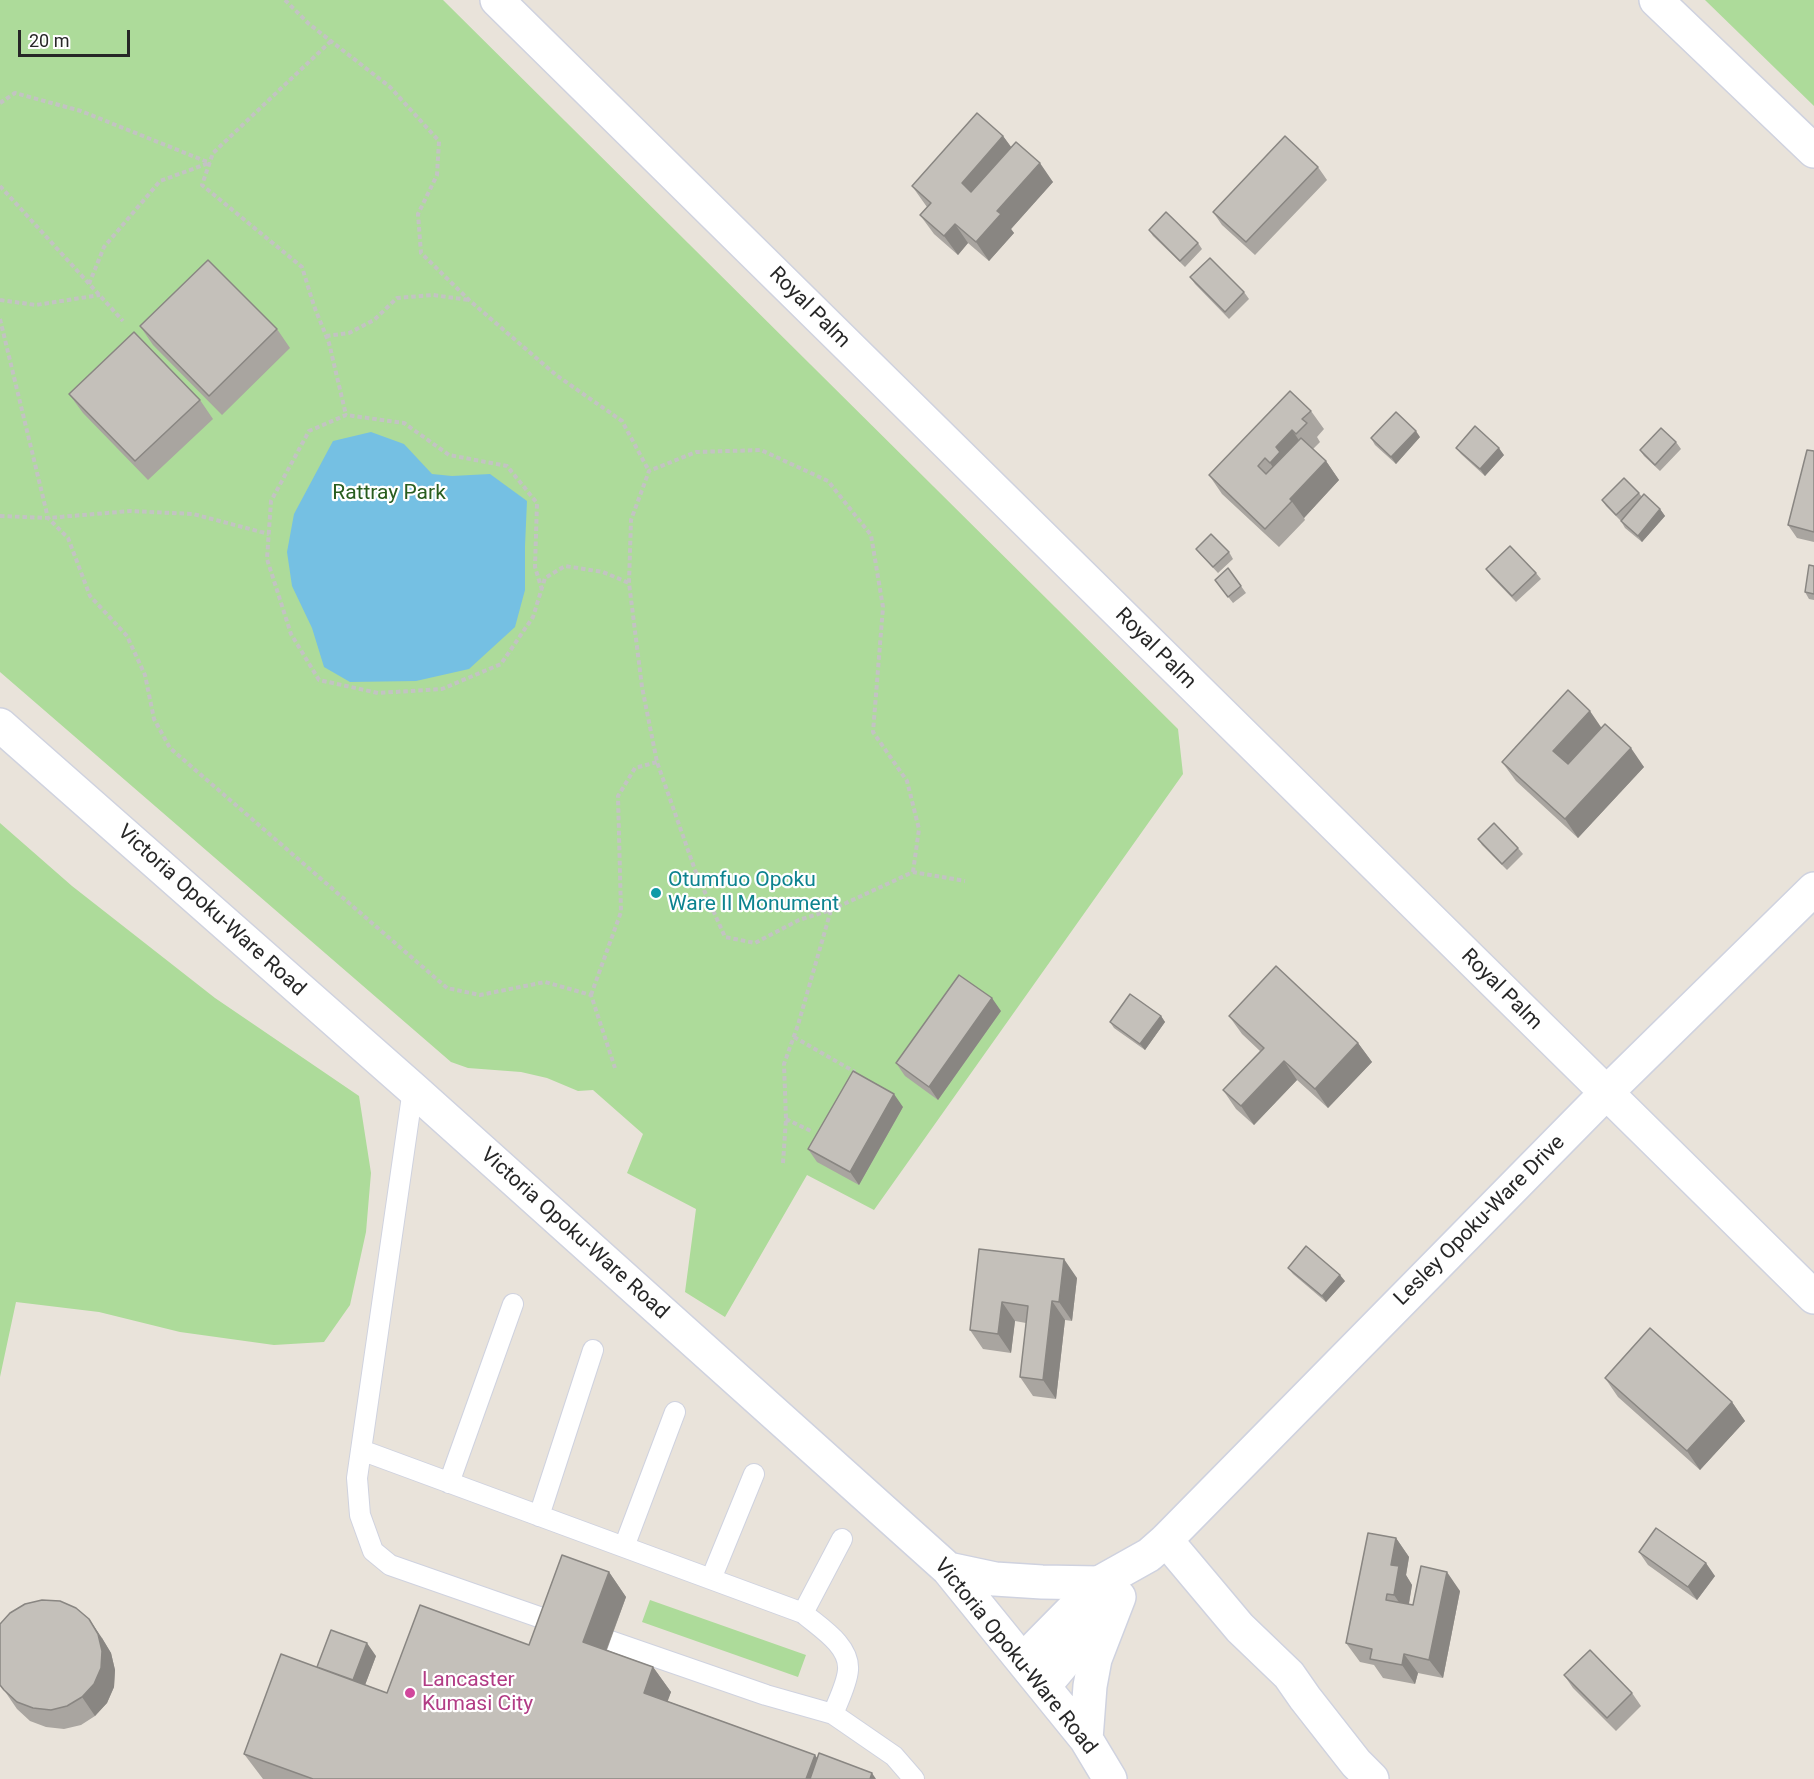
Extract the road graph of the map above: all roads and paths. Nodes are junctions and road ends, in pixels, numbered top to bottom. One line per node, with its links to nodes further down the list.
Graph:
1 (285, 0): 4 (path)
2 (497, 0): 34 (street, Royal Palm)
3 (1656, 0): 6 (street)
4 (331, 41): 7 (path); 12 (path)
5 (0, 103): 7 (path)
6 (1814, 151)
7 (210, 163): 9 (path); 15 (path)
8 (0, 186): 9 (path)
9 (89, 284): 10 (path)
10 (100, 295): 11 (path); 14 (path)
11 (0, 300)
12 (469, 300): 15 (path); 17 (path)
13 (0, 318): 19 (path)
14 (123, 321)
15 (326, 336): 16 (path)
16 (346, 415): 20 (path); 22 (path)
17 (649, 471): 21 (path); 25 (path)
18 (0, 516): 19 (path)
19 (48, 518): 20 (path); 29 (path)
20 (269, 534): 22 (path)
21 (629, 583): 22 (path); 24 (path)
22 (542, 590)
23 (0, 725): 33 (street, Victoria Opoku-Ware Road)
24 (657, 762): 28 (path); 29 (path)
25 (913, 872): 26 (path); 28 (path)
26 (964, 881)
27 (1814, 889): 34 (street, Lesley Opoku-Ware Drive)
28 (831, 910): 30 (path)
29 (591, 995): 31 (path)
30 (794, 1037): 32 (path); 35 (path)
31 (615, 1068)
32 (855, 1072)
33 (413, 1089): 42 (lane); 49 (street, Victoria Opoku-Ware Road)
34 (1606, 1093): 38 (street, Royal Palm); 48 (street, Lesley Opoku-Ware Drive)
35 (786, 1119): 36 (path); 37 (path)
36 (811, 1131)
37 (783, 1163)
38 (1814, 1297)
39 (513, 1304): 44 (lane)
40 (593, 1350): 45 (lane)
41 (675, 1412): 47 (lane)
42 (361, 1450): 44 (lane); 53 (lane)
43 (754, 1474): 50 (lane)
44 (449, 1483): 45 (lane)
45 (539, 1516): 47 (lane)
46 (842, 1539): 52 (lane)
47 (624, 1547): 50 (lane)
48 (1157, 1548): 51 (street, Lesley Opoku-Ware Drive); 61 (street)
49 (948, 1569): 51 (street); 55 (street, Victoria Opoku-Ware Road)
50 (711, 1579): 52 (lane)
51 (1109, 1590): 55 (street, Lesley Opoku-Ware Drive); 56 (street, Lesley Opoku-Ware Drive); 58 (street)
52 (803, 1613): 57 (lane)
53 (562, 1625)
54 (610, 1641): 57 (lane)
55 (1023, 1660): 56 (street, Victoria Opoku-Ware Road)
56 (1044, 1686): 58 (street, Victoria Opoku-Ware Road)
57 (833, 1714): 59 (lane)
58 (1086, 1739): 60 (street, Victoria Opoku-Ware Road)
59 (914, 1779)
60 (1110, 1779)
61 (1372, 1779)

